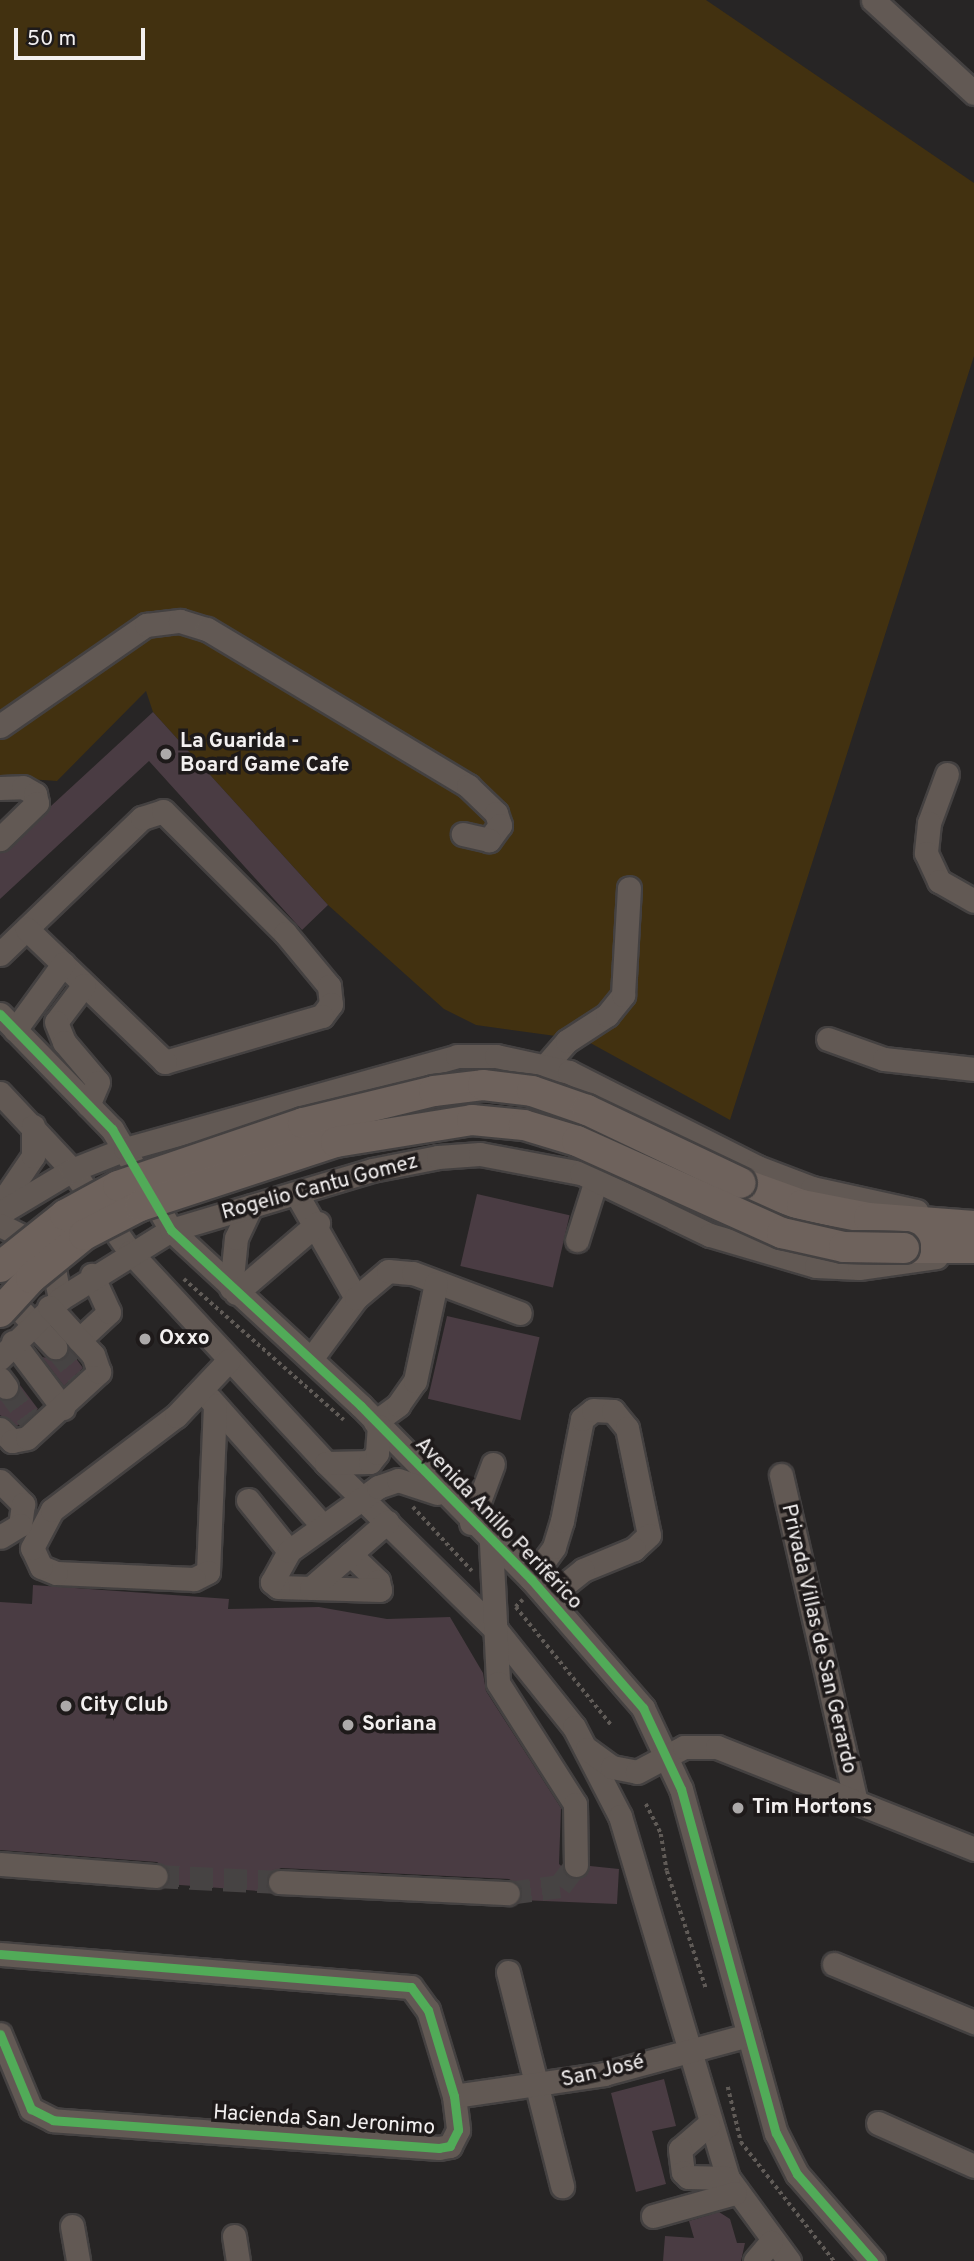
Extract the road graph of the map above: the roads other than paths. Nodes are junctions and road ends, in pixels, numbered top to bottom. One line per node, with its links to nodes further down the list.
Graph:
1 (873, 0): 2 (street)
2 (974, 93)
3 (0, 726): 6 (street)
4 (947, 774): 9 (street)
5 (0, 788): 7 (street)
6 (463, 834)
7 (0, 839)
8 (629, 888): 16 (street)
9 (971, 901)
10 (27, 929): 11 (street); 12 (street); 13 (street)
11 (0, 954)
12 (63, 964): 13 (street); 14 (street)
13 (84, 985): 19 (street)
14 (8, 1022): 19 (street, Avenida Anillo Periférico)
15 (828, 1038): 17 (street)
16 (546, 1065): 20 (street); 32 (street)
17 (974, 1069)
18 (0, 1093): 21 (street)
19 (88, 1105): 22 (street, Avenida Anillo Periférico)
20 (215, 1123): 22 (street); 27 (street)
21 (33, 1126): 23 (street); 26 (street)
22 (125, 1149): 23 (street); 31 (street, Avenida Anillo Periférico)
23 (72, 1170): 28 (street); 34 (street)
24 (596, 1181): 25 (street, Rogelio Cantu Gomez); 32 (street, Rogelio Cantu Gomez); 33 (street)
25 (296, 1193): 27 (street, Rogelio Cantu Gomez); 29 (street)
26 (0, 1205)
27 (251, 1206): 31 (street, Rogelio Cantu Gomez); 38 (street)
28 (0, 1213)
29 (318, 1223): 38 (street); 39 (street)
30 (0, 1225): 41 (street)
31 (172, 1230): 34 (street, Rogelio Cantu Gomez); 38 (street, Avenida Anillo Periférico)
32 (965, 1233): 35 (main road, bridge); 42 (main road, bridge)
33 (577, 1240)
34 (130, 1252): 36 (street, Rogelio Cantu Gomez); 48 (street)
35 (0, 1267)
36 (92, 1275): 41 (street, Rogelio Cantu Gomez); 44 (street)
37 (436, 1283): 39 (street); 43 (street); 51 (street)
38 (234, 1290): 47 (street, Avenida Anillo Periférico)
39 (356, 1298): 47 (street)
40 (0, 1299): 41 (street)
41 (47, 1309): 44 (street); 45 (street); 46 (street, Rogelio Cantu Gomez)
42 (0, 1312)
43 (520, 1312)
44 (79, 1340): 50 (street)
45 (54, 1347)
46 (6, 1350): 50 (street)
47 (311, 1359): 51 (street, Avenida Anillo Periférico)
48 (229, 1360): 49 (street); 53 (street)
49 (208, 1397): 49 (street); 62 (street)
50 (63, 1408): 52 (street)
51 (377, 1424): 53 (street); 58 (street, Avenida Anillo Periférico)
52 (0, 1429)
53 (326, 1463): 57 (street)
54 (493, 1464): 61 (street)
55 (780, 1475): 72 (street, Privada Villas de San Gerardo)
56 (0, 1481): 63 (street)
57 (362, 1497): 58 (street); 60 (street); 62 (street)
58 (446, 1497): 61 (street, Avenida Anillo Periférico)
59 (248, 1500): 65 (street)
60 (387, 1522): 66 (street); 69 (street)
61 (471, 1523): 64 (street, Avenida Anillo Periférico)
62 (322, 1525): 65 (street)
63 (0, 1537)
64 (491, 1543): 67 (street, Avenida Anillo Periférico); 69 (street)
65 (289, 1551): 68 (street)
66 (350, 1554): 68 (street); 68 (street)
67 (538, 1587): 67 (street); 71 (street, Avenida Anillo Periférico)
68 (311, 1588)
69 (497, 1631): 70 (street); 75 (street)
70 (585, 1748): 71 (street); 85 (street)
71 (667, 1754): 72 (street); 84 (street, Avenida Anillo Periférico)
72 (856, 1802): 73 (street)
73 (974, 1849)
74 (0, 1864): 76 (street)
75 (576, 1865)
76 (156, 1876)
77 (280, 1882): 78 (street)
78 (508, 1893)
79 (0, 1954): 87 (street, Hacienda San Jeronimo)
80 (834, 1964): 82 (street)
81 (508, 1972): 86 (street)
82 (974, 2022)
83 (0, 2034): 87 (street, Hacienda San Jeronimo)
84 (749, 2035): 85 (street, San José); 97 (street, Avenida Anillo Periférico)
85 (690, 2050): 86 (street, San José); 89 (street)
86 (538, 2087): 87 (street, San José); 91 (street)
87 (454, 2096)
88 (878, 2123): 90 (street)
89 (708, 2125): 92 (street); 92 (street)
90 (974, 2166)
91 (562, 2186)
92 (732, 2186): 93 (street); 96 (street)
93 (653, 2216)
94 (72, 2226): 98 (street)
95 (234, 2236): 99 (street)
96 (771, 2242): 100 (street); 101 (street)
97 (866, 2257)
98 (78, 2261)
99 (238, 2261)
100 (755, 2261)
101 (789, 2261)

